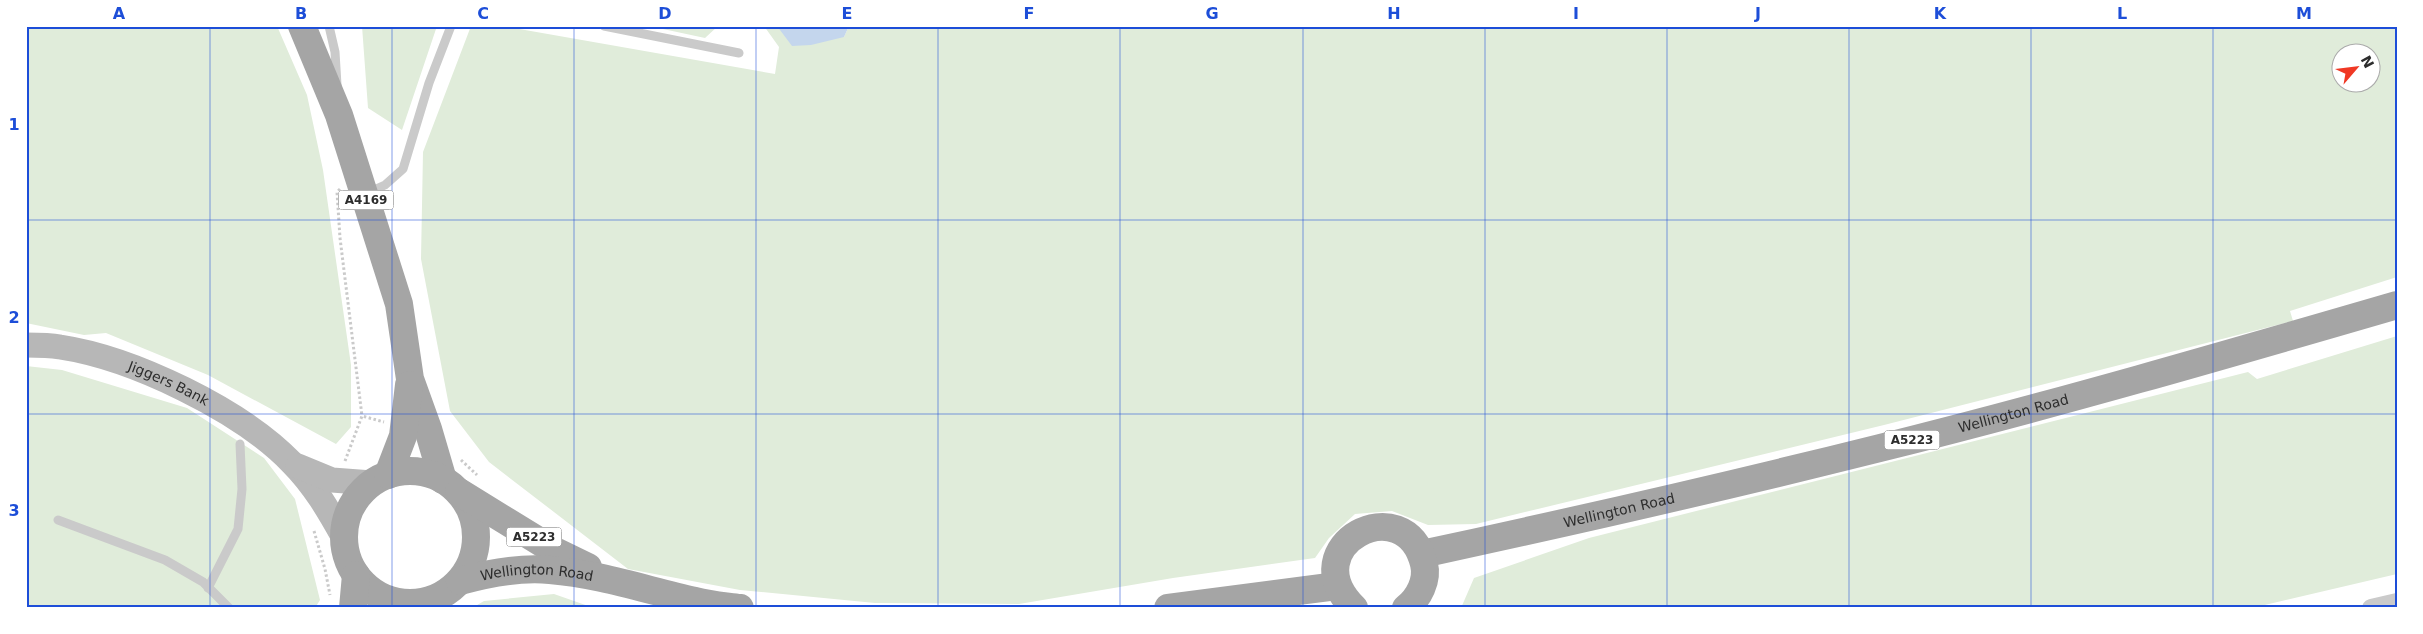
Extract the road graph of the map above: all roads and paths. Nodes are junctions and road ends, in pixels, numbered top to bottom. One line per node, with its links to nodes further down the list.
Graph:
1 (302, 26): 6 (main road, A4169)
2 (329, 26): 6 (lane)
3 (451, 26): 7 (lane)
4 (604, 26): 5 (lane)
5 (739, 52)
6 (339, 115): 7 (main road, A4169)
7 (361, 184): 10 (main road, A4169); 11 (path)
8 (2397, 306): 20 (main road, Wellington Road / A5223)
9 (26, 344): 14 (street, Jiggers Bank)
10 (410, 379): 12 (main road, A4169); 17 (main road, A4169)
11 (362, 416): 12 (path); 15 (path)
12 (404, 428): 16 (main road, A4169)
13 (240, 444): 25 (lane)
14 (292, 462): 16 (street, Jiggers Bank); 19 (street, Jiggers Bank)
15 (341, 464)
16 (380, 479): 17 (main road); 19 (main road)
17 (451, 485): 22 (main road, Wellington Road / A5223); 23 (main road)
18 (58, 520): 25 (lane)
19 (344, 538): 21 (main road)
20 (1422, 554): 24 (main road); 34 (main road)
21 (356, 575): 27 (main road); 30 (main road)
22 (612, 579): 23 (main road, Wellington Road / A5223); 31 (main road, Wellington Road / A5223)
23 (460, 581): 27 (main road)
24 (1337, 586): 32 (main road); 33 (main road)
25 (208, 588): 29 (lane)
26 (2397, 602): 28 (street)
27 (426, 604)
28 (2374, 607)
29 (229, 608)
30 (353, 608)
31 (740, 608)
32 (1168, 608)
33 (1354, 608)
34 (1406, 608)

